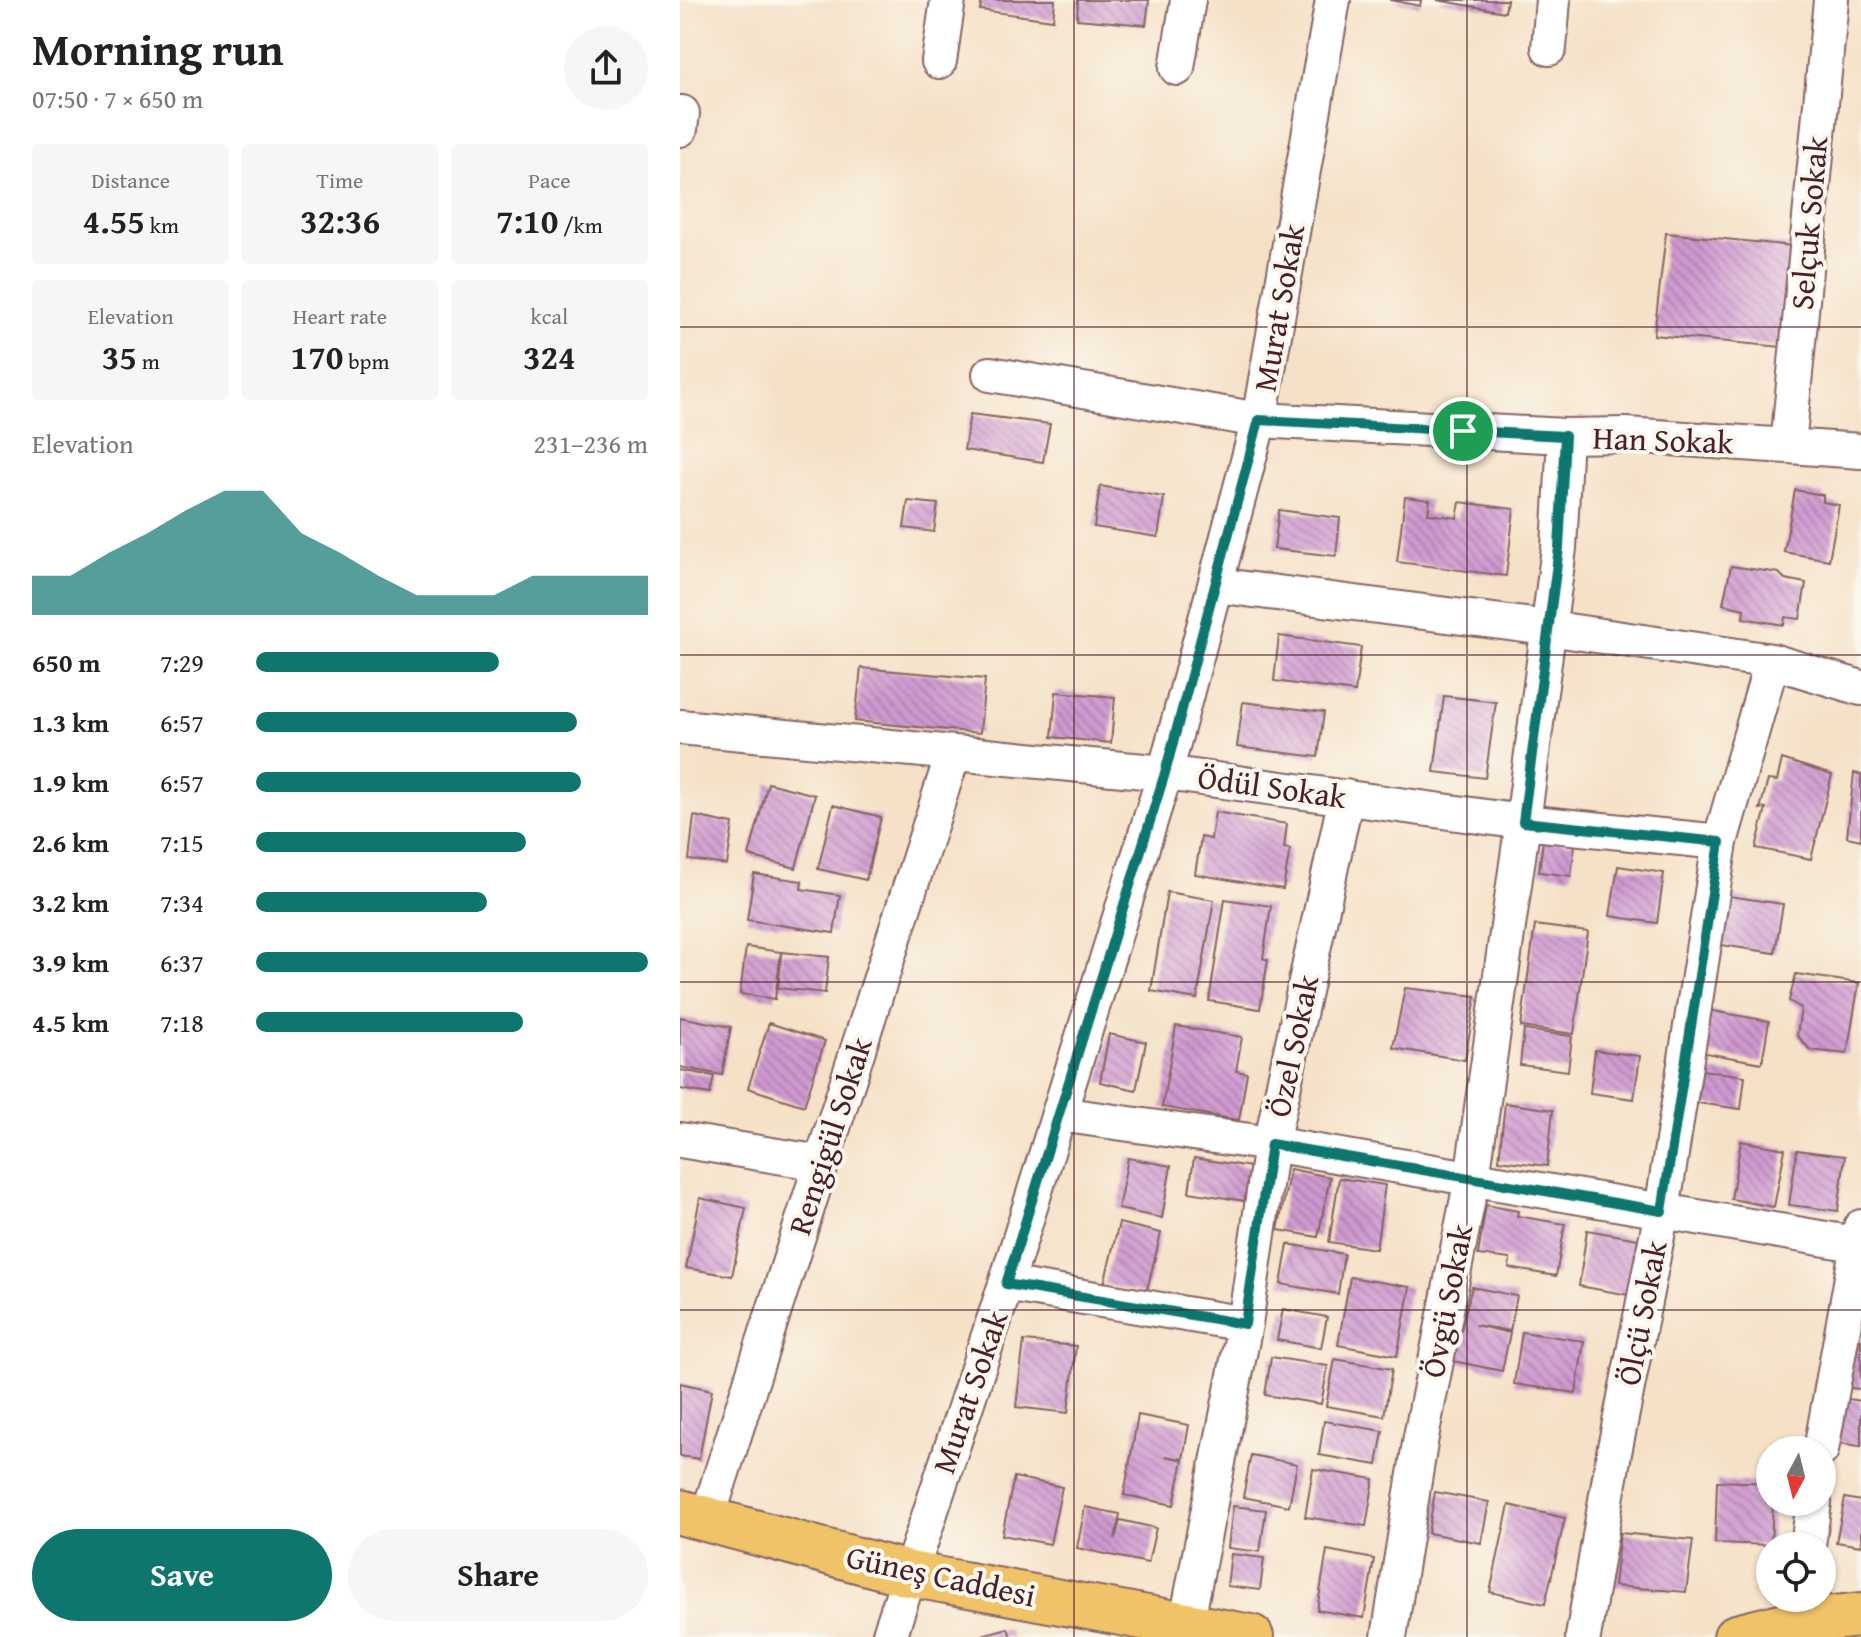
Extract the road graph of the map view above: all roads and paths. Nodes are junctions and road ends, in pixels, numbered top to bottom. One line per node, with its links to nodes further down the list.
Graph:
1 (948, 0): 7 (street)
2 (1188, 0): 8 (street)
3 (1333, 0): 10 (street, Murat Sokak)
4 (1553, 0): 6 (street)
5 (1831, 0): 12 (street, Selçuk Sokak)
6 (1549, 48)
7 (939, 61)
8 (1177, 68)
9 (990, 374): 10 (street, Han Sokak)
10 (1259, 420): 11 (street, Han Sokak); 14 (street, Murat Sokak)
11 (1565, 436): 12 (street, Han Sokak); 15 (street, Övgü Sokak)
12 (1788, 446): 13 (street, Han Sokak)
13 (1861, 451)
14 (1215, 585): 15 (street); 20 (street, Murat Sokak)
15 (1548, 628): 16 (street); 22 (street, Övgü Sokak)
16 (1772, 661): 17 (street); 23 (street, Ölçü Sokak)
17 (1861, 688)
18 (680, 727): 19 (street, Ödül Sokak)
19 (953, 754): 20 (street, Ödül Sokak); 27 (street, Rengigül Sokak)
20 (1165, 773): 21 (street, Ödül Sokak); 24 (street, Murat Sokak)
21 (1346, 797): 22 (street, Ödül Sokak); 26 (street, Özel Sokak)
22 (1523, 822): 23 (street, Ödül Sokak); 28 (street, Övgü Sokak)
23 (1720, 842): 29 (street, Ölçü Sokak)
24 (1059, 1114): 26 (street); 31 (street, Murat Sokak)
25 (680, 1140): 27 (street)
26 (1271, 1144): 28 (street); 32 (street, Özel Sokak)
27 (821, 1163): 34 (street, Rengigül Sokak)
28 (1472, 1178): 29 (street); 42 (street, Övgü Sokak)
29 (1662, 1211): 30 (street); 43 (street, Ölçü Sokak)
30 (1860, 1239): 33 (street)
31 (1006, 1284): 32 (street); 35 (street, Murat Sokak)
32 (1245, 1324): 39 (street, Özel Sokak)
33 (1824, 1436)
34 (693, 1516): 35 (main road, Güneş Caddesi)
35 (909, 1574): 39 (main road, Güneş Caddesi); 40 (street, Murat Sokak)
36 (1793, 1612): 44 (main road)
37 (1823, 1612): 38 (main road)
38 (1861, 1615)
39 (1186, 1626): 41 (main road, Güneş Caddesi)
40 (889, 1637)
41 (1251, 1637)
42 (1389, 1637)
43 (1583, 1637)
44 (1736, 1637)

